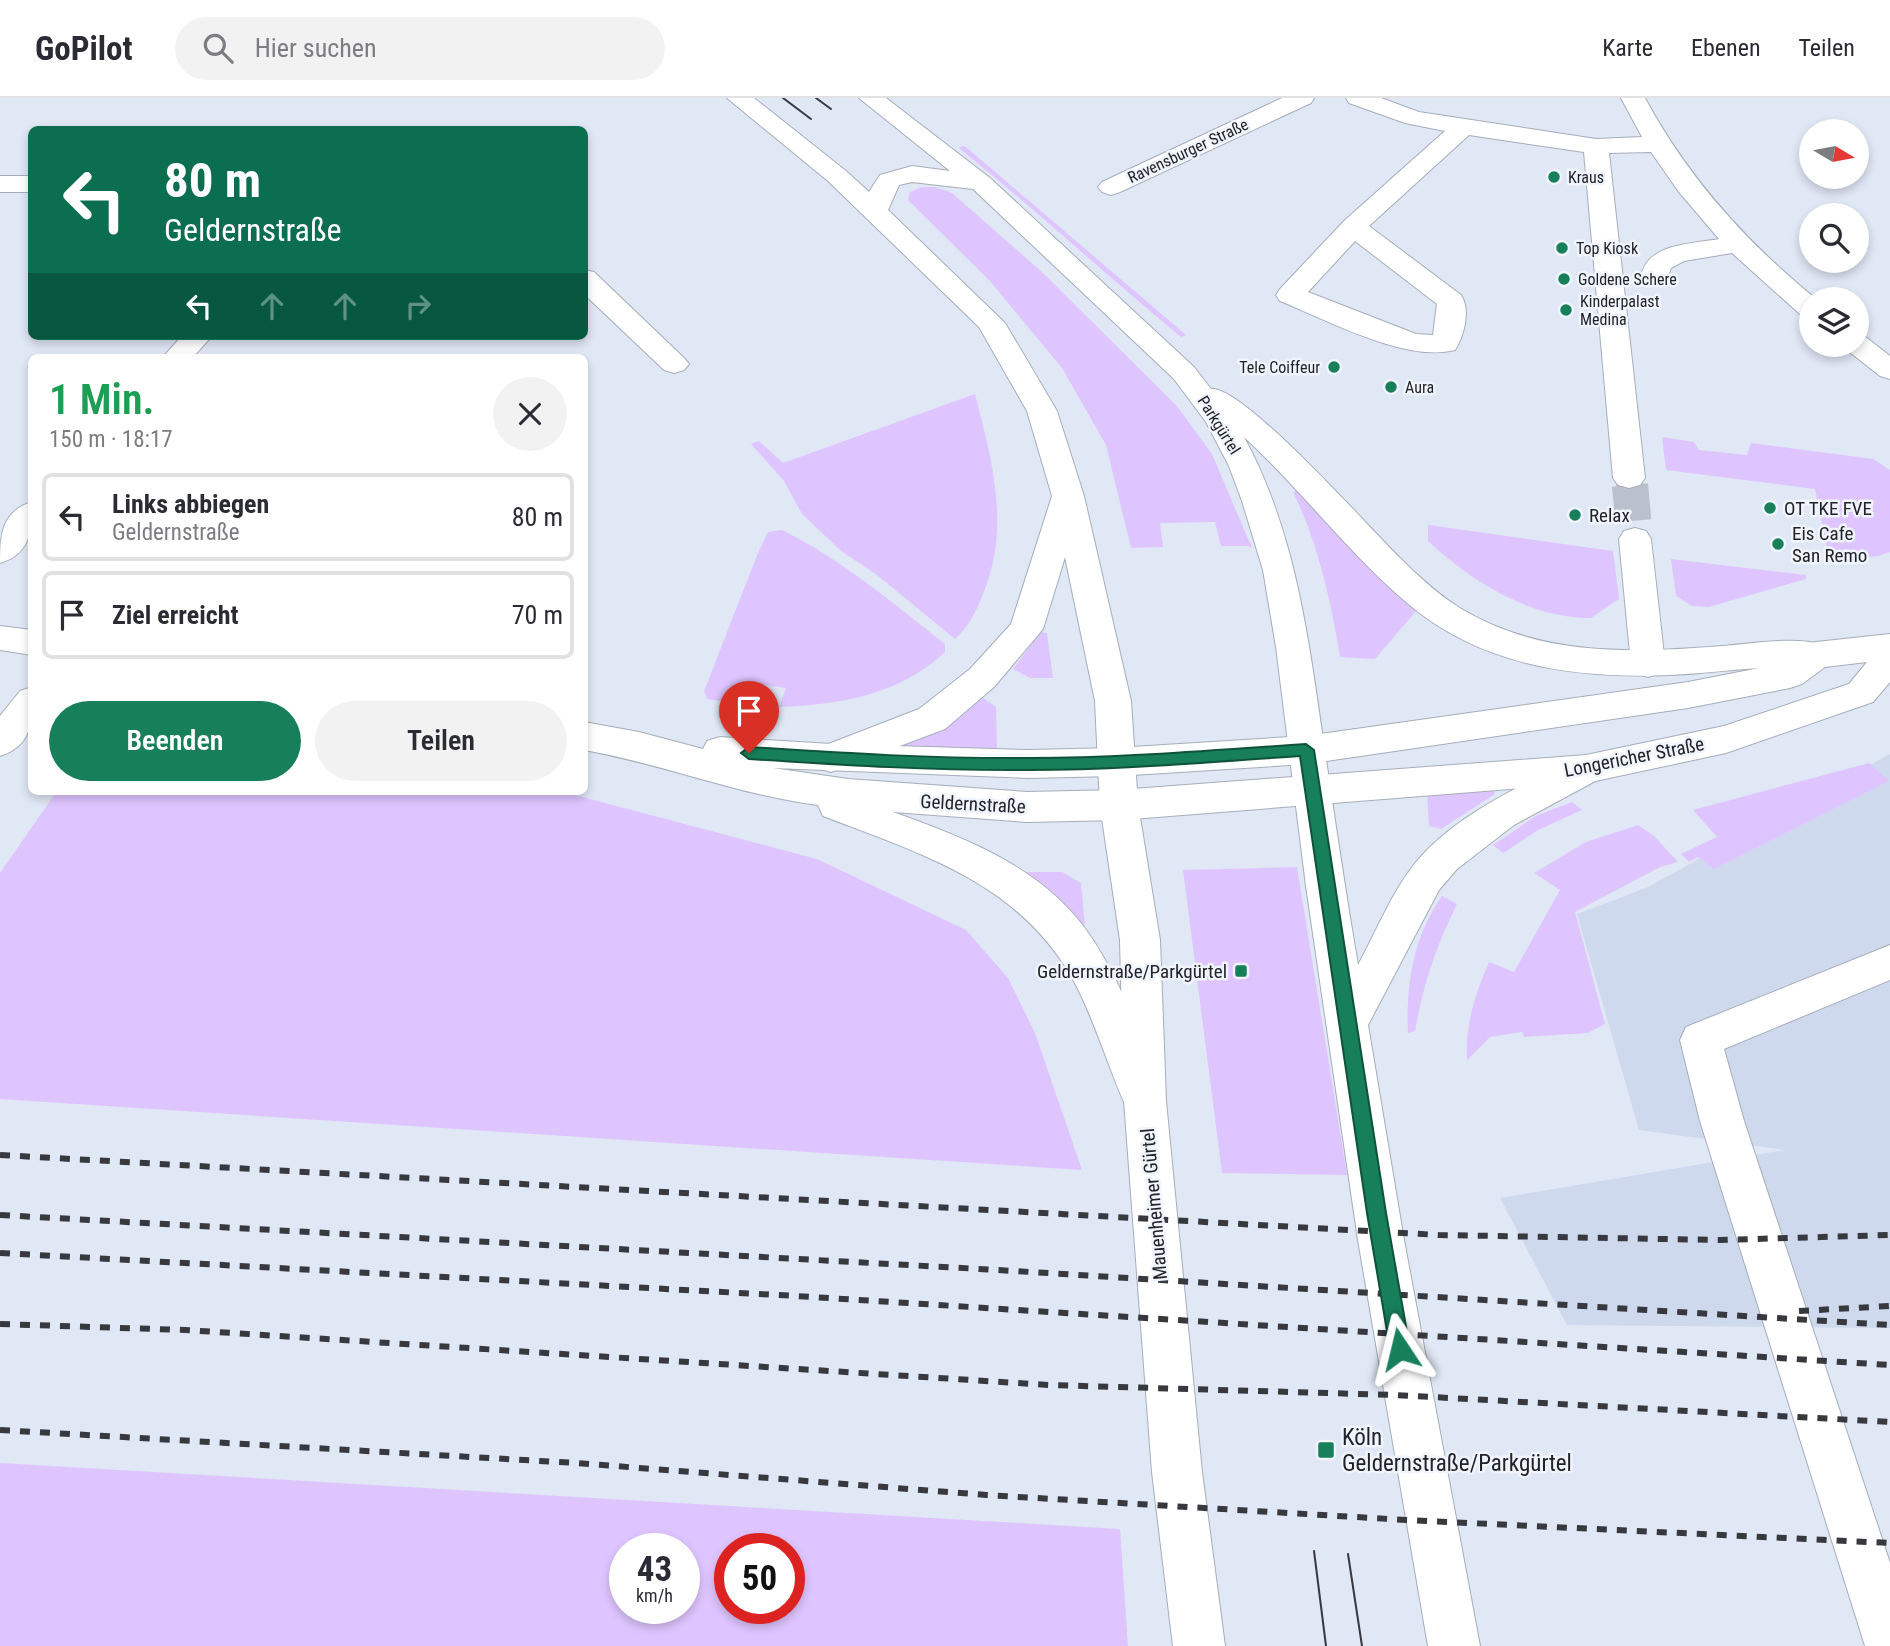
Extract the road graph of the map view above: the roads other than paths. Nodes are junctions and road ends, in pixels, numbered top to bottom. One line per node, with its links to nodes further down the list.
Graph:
1 (739, 98): 13 (main road)
2 (871, 98): 9 (main road, Parkgürtel)
3 (1302, 98): 12 (main road, Ravensburger Straße)
4 (1358, 98): 6 (main road)
5 (1633, 98): 7 (main road)
6 (1463, 128): 8 (main road); 14 (main road)
7 (1658, 144): 8 (main road); 15 (main road)
8 (1596, 146): 25 (main road)
9 (981, 183): 13 (main road); 24 (main road, Parkgürtel)
10 (0, 184): 11 (main road)
11 (28, 184)
12 (1111, 187)
13 (874, 212): 26 (main road)
14 (1353, 227): 14 (main road)
15 (1738, 244): 16 (main road); 18 (main road)
16 (1655, 278)
17 (588, 282): 22 (main road)
18 (1799, 298)
19 (194, 340): 21 (main road)
20 (1869, 353): 23 (main road)
21 (180, 354)
22 (674, 363)
23 (1890, 370)
24 (1184, 373): 35 (main road); 40 (main road, Parkgürtel)
25 (1629, 471)
26 (1068, 496): 41 (main road); 42 (main road)
27 (28, 518): 29 (main road)
28 (1635, 539): 35 (main road)
29 (0, 552)
30 (0, 638): 31 (main road)
31 (28, 642)
32 (1890, 647): 33 (main road)
33 (1816, 655): 35 (main road); 40 (main road)
34 (1890, 658): 43 (main road, Longericher Straße)
35 (1648, 664)
36 (28, 706): 38 (main road)
37 (588, 737): 39 (main road, Geldernstraße)
38 (0, 742)
39 (639, 746): 41 (main road, Geldernstraße); 44 (main road, Geldernstraße)
40 (1306, 750): 42 (main road, Geldernstraße); 45 (main road)
41 (831, 758): 42 (main road, Geldernstraße)
42 (1116, 762): 46 (main road, Mauenheimer Gürtel)
43 (1587, 769): 45 (main road, Longericher Straße); 48 (main road)
44 (785, 786): 46 (main road, Geldernstraße); 49 (main road)
45 (1312, 788): 46 (main road, Geldernstraße); 48 (main road)
46 (1119, 804): 49 (main road, Mauenheimer Gürtel)
47 (1890, 962): 50 (main road)
48 (1347, 1024): 52 (main road)
49 (1145, 1101): 51 (main road, Mauenheimer Gürtel)
50 (1890, 1643)
51 (1199, 1646)
52 (1454, 1646)

